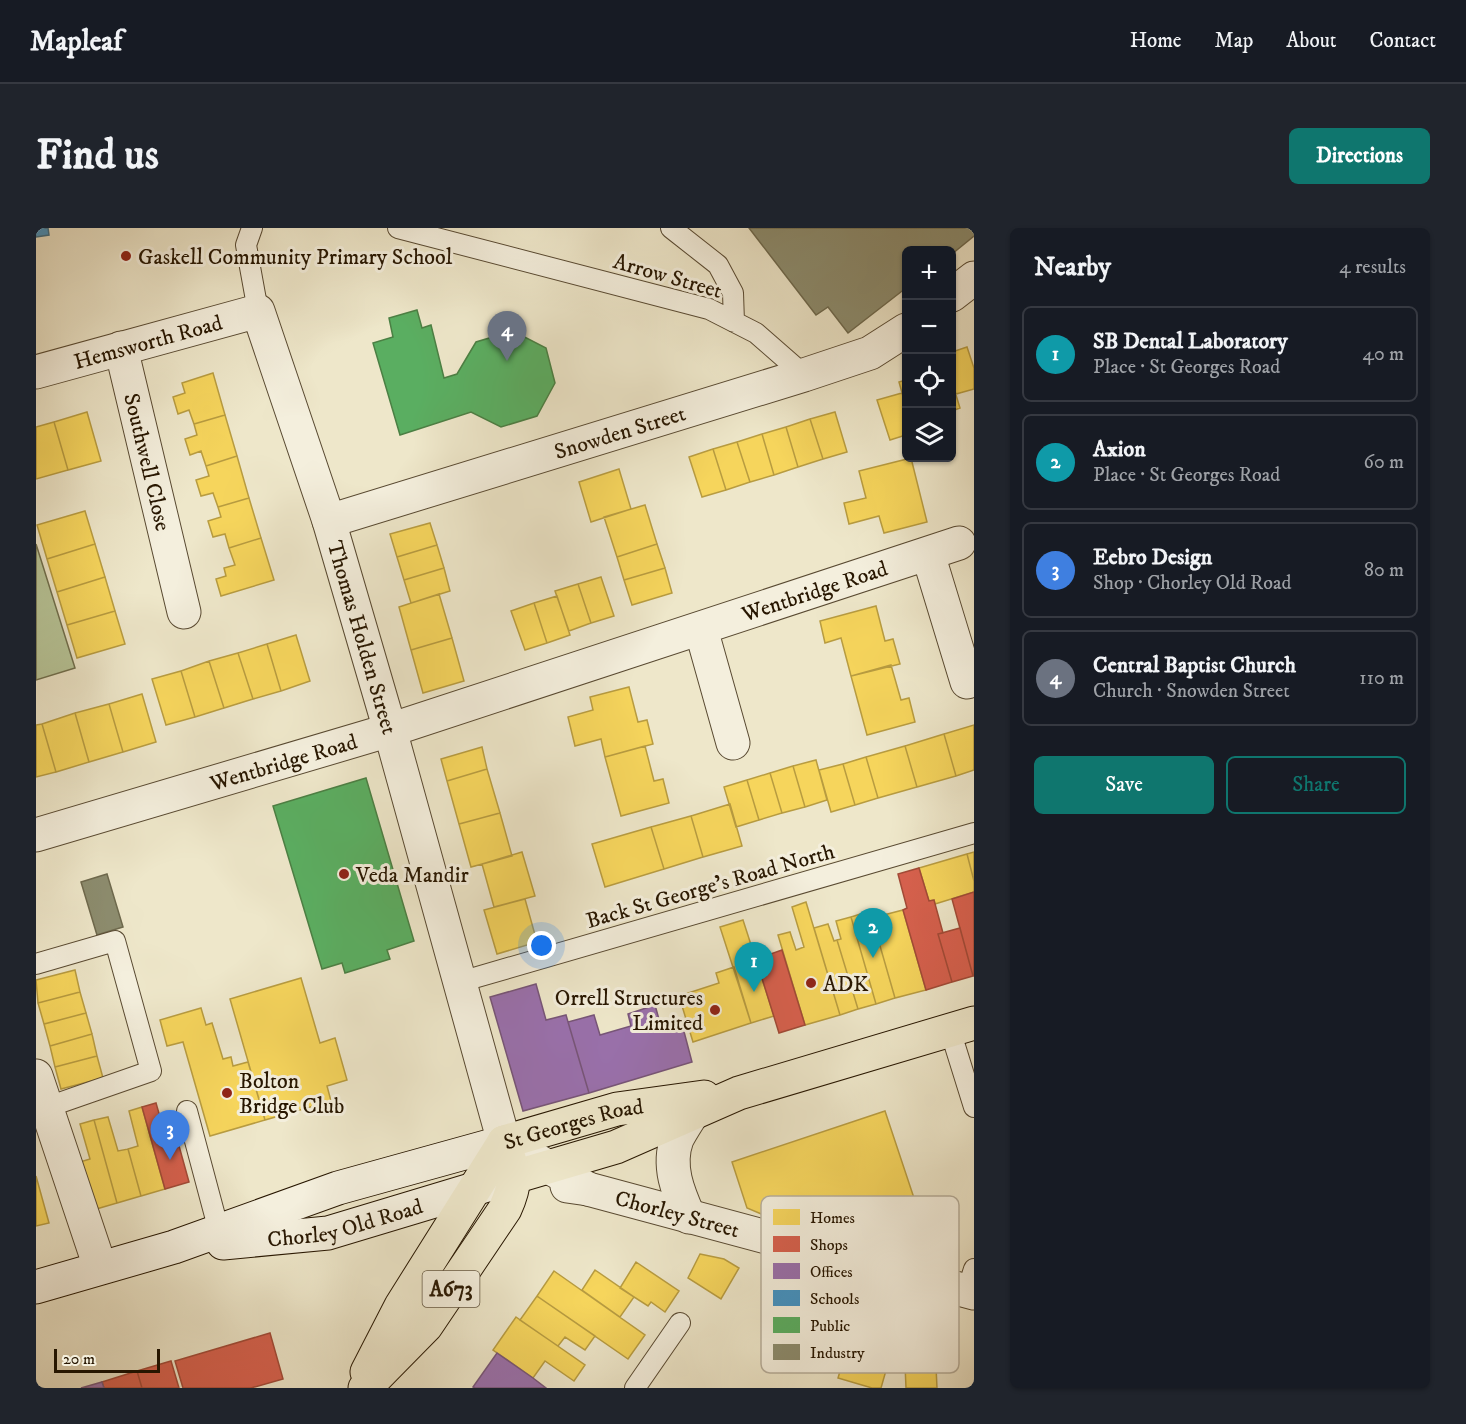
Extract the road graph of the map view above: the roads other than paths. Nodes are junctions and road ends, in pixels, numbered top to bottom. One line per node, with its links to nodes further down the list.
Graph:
1 (252, 228): 6 (lane)
2 (398, 228): 7 (lane, Arrow Street)
3 (670, 228): 7 (lane)
4 (974, 278): 5 (street)
5 (956, 291)
6 (258, 311): 9 (street, Hemsworth Road); 12 (street, Thomas Holden Street)
7 (734, 322): 11 (lane, Arrow Street)
8 (902, 333): 11 (street, Snowden Street)
9 (121, 348): 10 (street, Hemsworth Road); 15 (street, Southwell Close)
10 (36, 372)
11 (804, 375): 12 (street, Snowden Street)
12 (329, 521): 18 (street, Thomas Holden Street)
13 (959, 543): 14 (street, Wentbridge Road)
14 (928, 554): 16 (street, Wentbridge Road); 17 (street)
15 (184, 612)
16 (701, 628): 18 (street, Wentbridge Road); 19 (street)
17 (967, 682)
18 (390, 730): 21 (street, Wentbridge Road); 23 (street, Thomas Holden Street)
19 (733, 743)
20 (974, 833): 23 (lane, Back St George's Road North)
21 (36, 835)
22 (36, 964): 28 (lane)
23 (460, 982): 31 (street, Thomas Holden Street)
24 (962, 1026): 26 (main road, St Georges Road); 27 (lane)
25 (36, 1076): 28 (street)
26 (738, 1093): 30 (main road, St Georges Road); 31 (main road, St Georges Road)
27 (974, 1107)
28 (41, 1109): 40 (street)
29 (187, 1112): 37 (lane)
30 (692, 1114): 32 (main road, St Georges Road); 36 (street)
31 (504, 1142): 32 (street, Chorley Street); 33 (main road, St Georges Road); 35 (main road, A673); 37 (street, Chorley Old Road)
32 (549, 1166): 33 (main road, St Georges Road); 34 (street, Chorley Street)
33 (514, 1177): 34 (street, Chorley Street); 35 (street, Chorley Old Road); 44 (main road, A673)
34 (588, 1189): 36 (street, Chorley Street)
35 (474, 1190): 39 (street, Chorley Old Road); 43 (main road, A673)
36 (689, 1216): 38 (street, Chorley Street)
37 (219, 1231): 39 (street, Chorley Old Road)
38 (761, 1233)
39 (174, 1247): 40 (street, Chorley Old Road)
40 (100, 1268): 41 (street, Chorley Old Road)
41 (36, 1287)
42 (680, 1323): 45 (lane)
43 (359, 1388)
44 (365, 1388)
45 (635, 1388)

